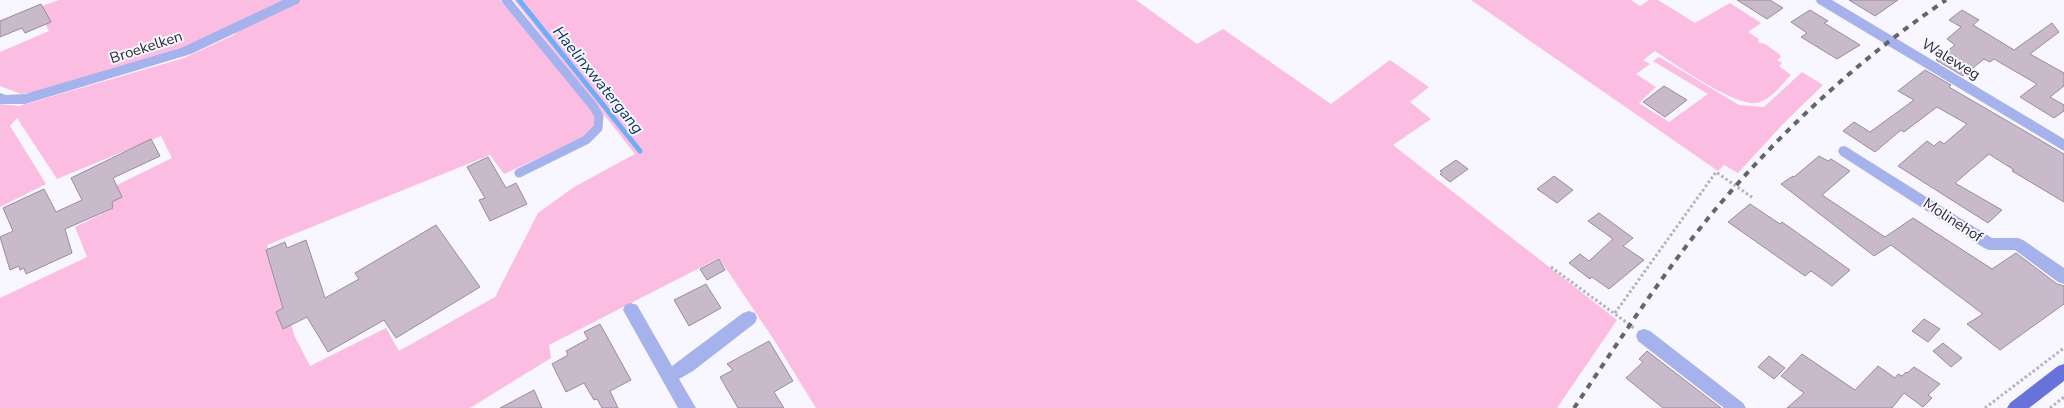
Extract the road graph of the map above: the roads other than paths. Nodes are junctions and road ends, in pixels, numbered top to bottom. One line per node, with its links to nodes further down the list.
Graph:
1 (294, 0): 4 (street, Broekelken)
2 (506, 0): 7 (lane)
3 (1822, 0): 5 (street, Waleweg)
4 (0, 98)
5 (2064, 146)
6 (1846, 151): 8 (street, Molinehof)
7 (519, 174)
8 (2064, 277)
9 (631, 310): 13 (street)
10 (749, 318): 13 (street)
11 (1644, 336): 15 (street)
12 (2064, 370): 16 (main road)
13 (669, 376): 14 (street)
14 (687, 408)
15 (1737, 408)
16 (2016, 408)

